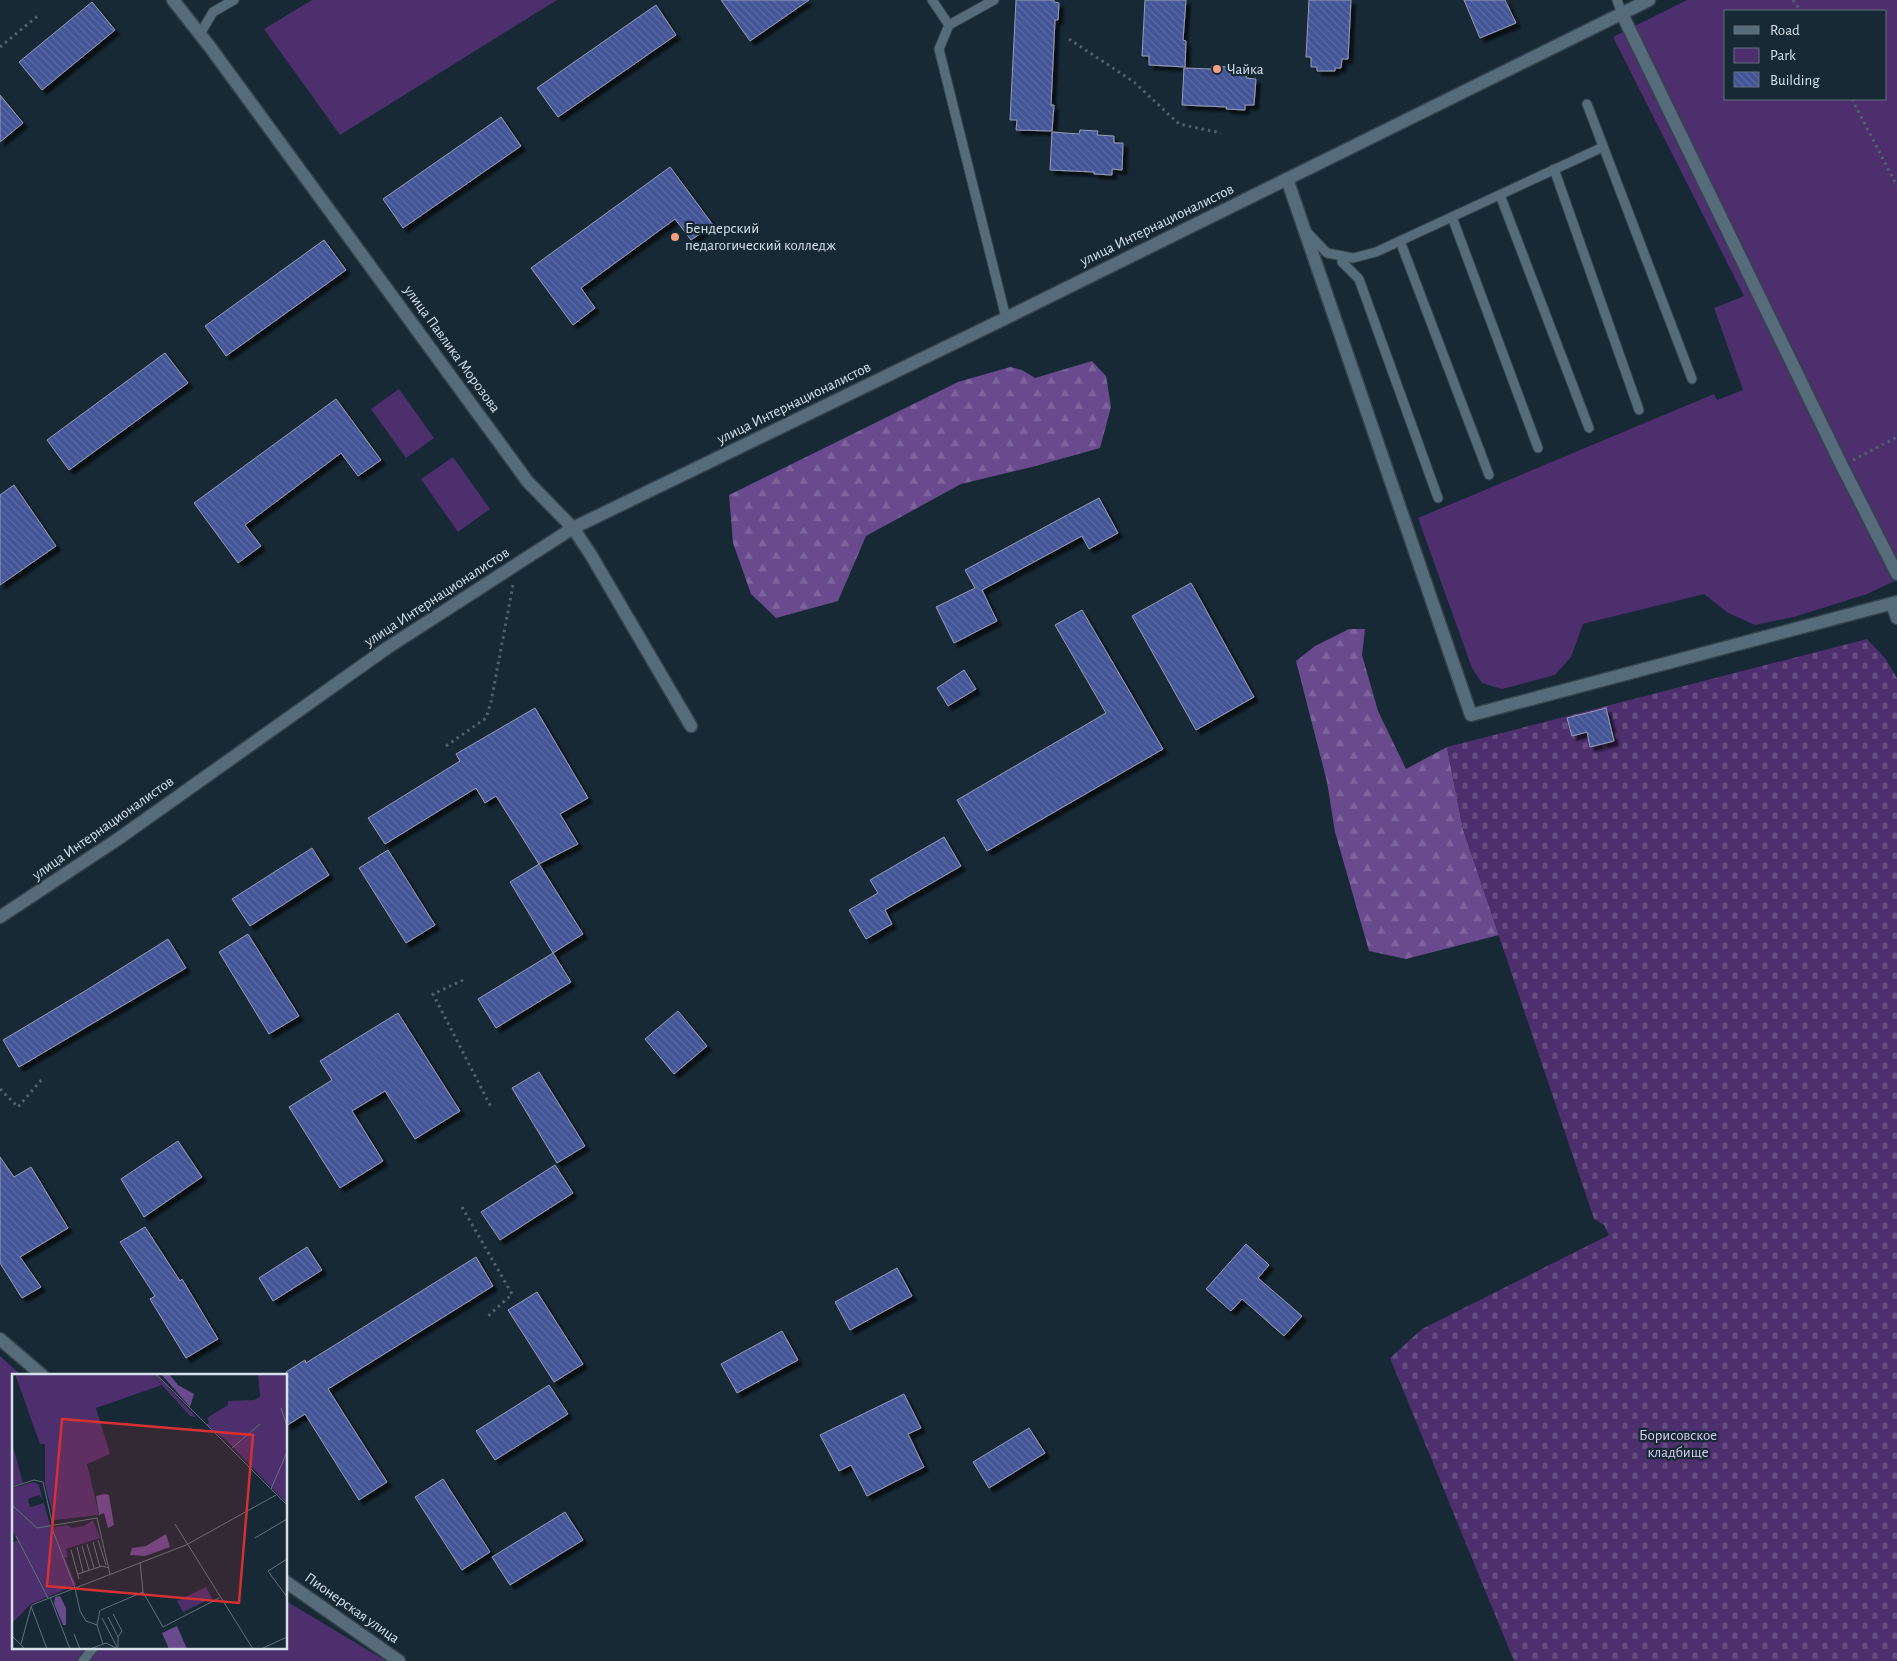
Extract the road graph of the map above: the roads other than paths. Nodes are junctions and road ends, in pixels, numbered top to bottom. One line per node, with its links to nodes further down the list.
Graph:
1 (172, 0): 9 (street, улица Павлика Морозова)
2 (234, 0): 9 (lane)
3 (932, 0): 8 (lane)
4 (994, 0): 8 (lane)
5 (1617, 0): 7 (lane)
6 (1650, 0): 7 (street, улица Интернационалистов)
7 (1622, 14): 13 (street, улица Интернационалистов); 27 (street)
8 (949, 25): 19 (lane)
9 (200, 34): 26 (street, улица Павлика Морозова)
10 (1587, 104): 11 (lane)
11 (1603, 147): 12 (lane); 20 (lane)
12 (1554, 169): 14 (lane); 21 (lane)
13 (1287, 179): 16 (street); 19 (street, улица Интернационалистов)
14 (1500, 195): 15 (lane); 22 (lane)
15 (1452, 217): 17 (lane); 23 (lane)
16 (1304, 228): 18 (lane); 28 (street)
17 (1400, 241): 18 (lane); 24 (lane)
18 (1342, 256): 25 (lane)
19 (1006, 318): 26 (street, улица Интернационалистов)
20 (1692, 379)
21 (1639, 410)
22 (1588, 428)
23 (1538, 448)
24 (1489, 475)
25 (1438, 498)
26 (573, 528): 30 (street, улица Павлика Морозова); 31 (street, улица Интернационалистов)
27 (1897, 574)
28 (1894, 603): 29 (street)
29 (1897, 618)
30 (691, 726)
31 (0, 918)
32 (0, 1339): 33 (street)
33 (41, 1374)
34 (288, 1583): 37 (street, Пионерская улица)
35 (93, 1648): 36 (lane)
36 (83, 1661)
37 (399, 1661)

